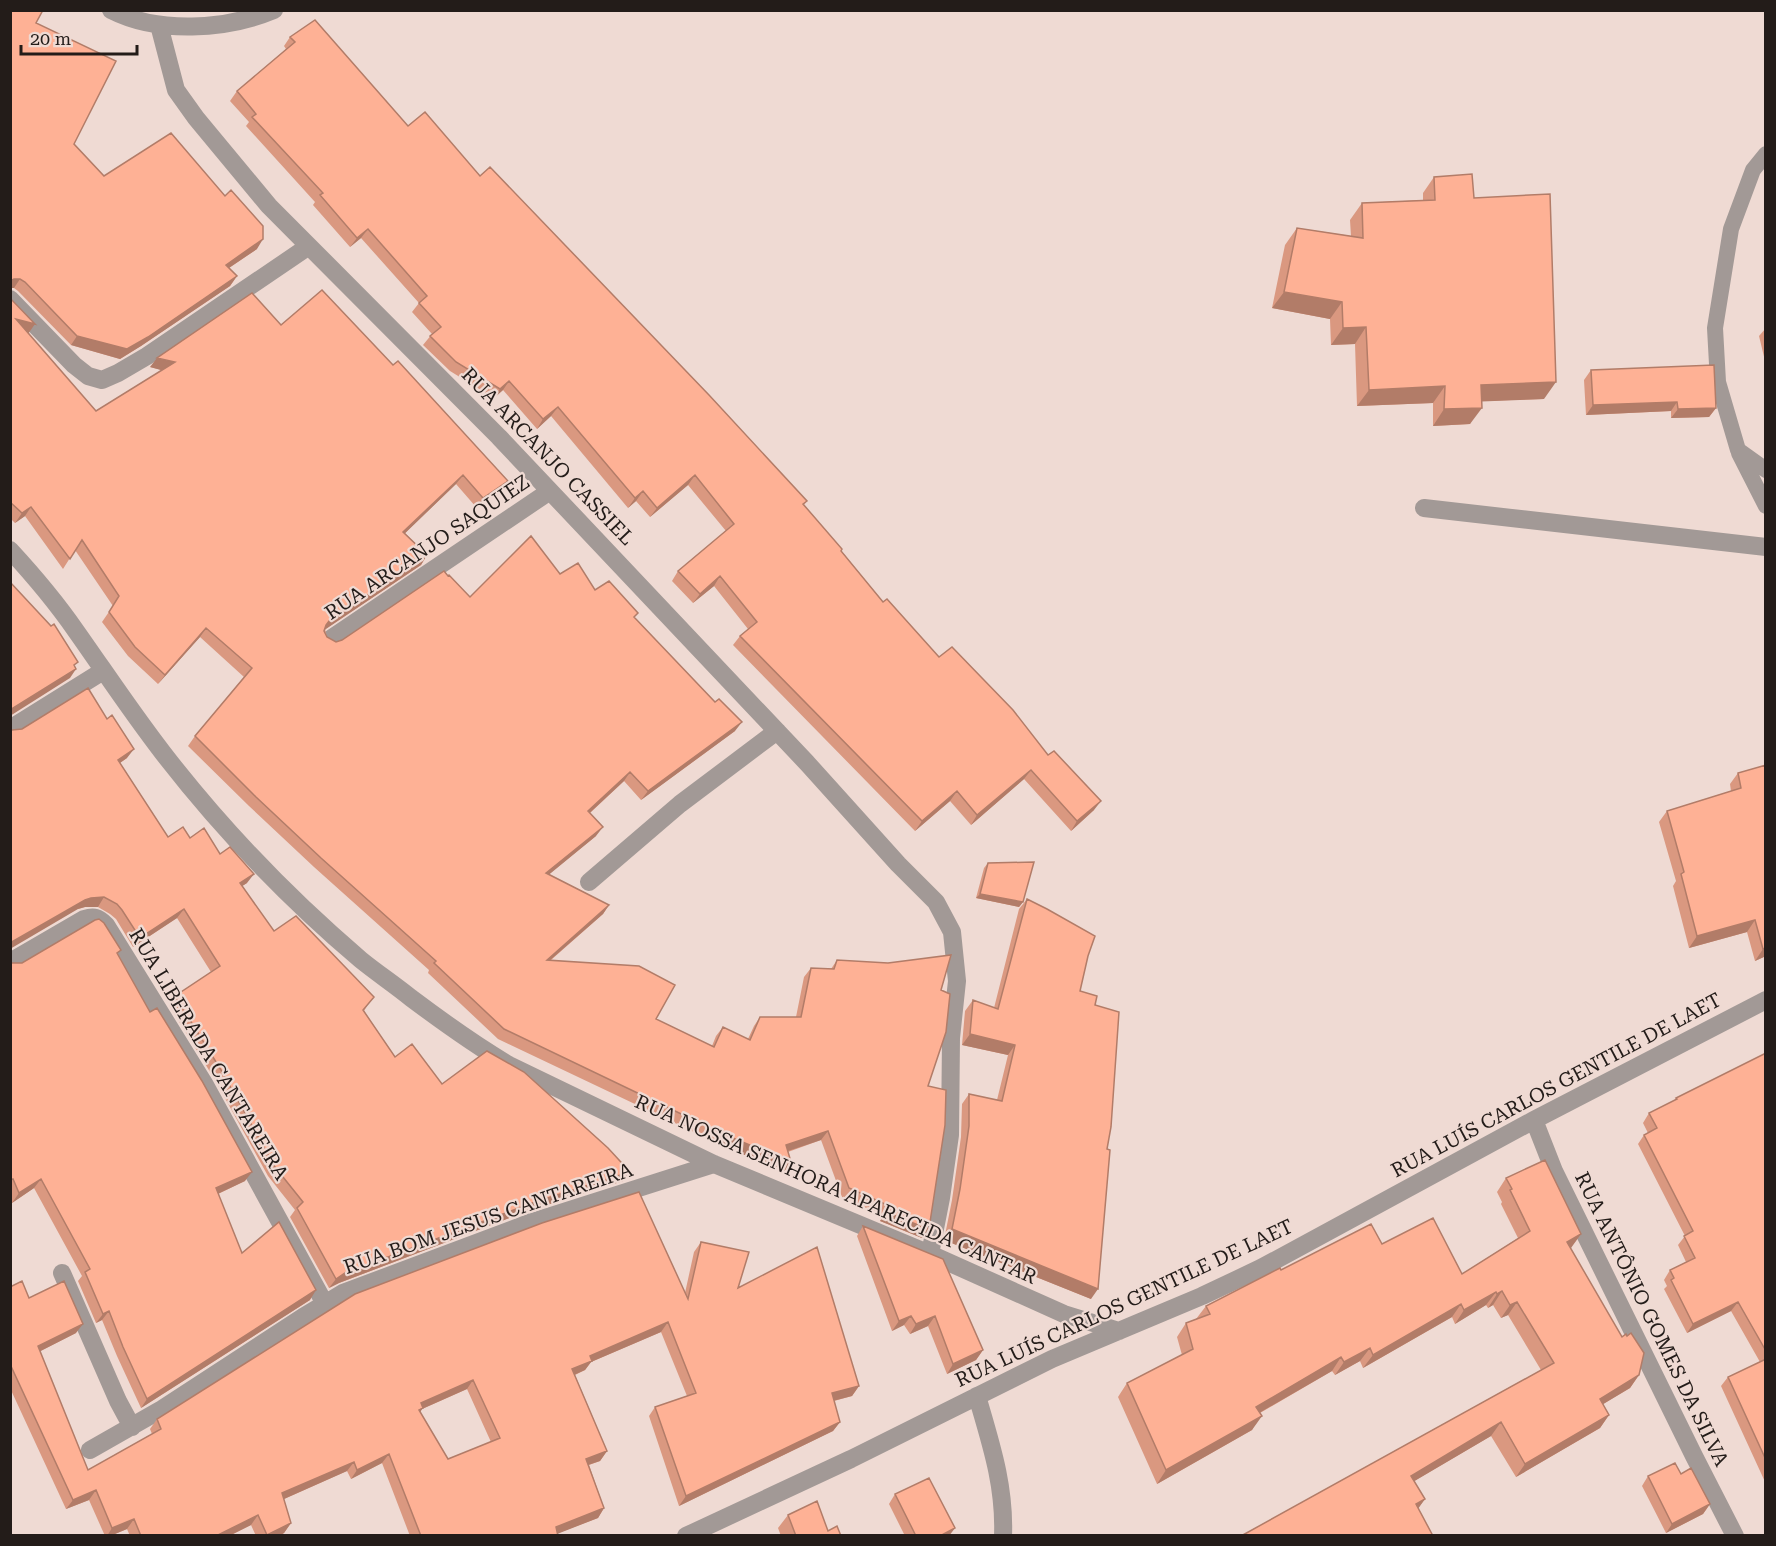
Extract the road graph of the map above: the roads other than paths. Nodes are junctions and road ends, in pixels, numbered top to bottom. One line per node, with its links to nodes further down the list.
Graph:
1 (111, 10): 3 (street)
2 (274, 10): 3 (street)
3 (159, 25): 5 (street, RUA ARCANJO CASSIEL)
4 (1766, 154): 7 (lane)
5 (309, 246): 6 (street); 9 (street, RUA ARCANJO CASSIEL)
6 (10, 299)
7 (1738, 450): 8 (lane); 10 (lane)
8 (1766, 470)
9 (550, 491): 14 (street, RUA ARCANJO SAQUIEZ); 17 (street, RUA ARCANJO CASSIEL)
10 (1766, 506)
11 (1424, 508): 12 (street)
12 (1766, 547)
13 (10, 550): 15 (street, RUA NOSSA SENHORA APARECIDA CANTAR)
14 (329, 640)
15 (103, 671): 16 (street); 22 (street, RUA NOSSA SENHORA APARECIDA CANTAR)
16 (10, 729)
17 (777, 731): 18 (street); 23 (street, RUA ARCANJO CASSIEL)
18 (589, 882)
19 (10, 962): 25 (street, RUA LIBERADA CANTAREIRA)
20 (1766, 1000): 21 (street, RUA LUÍS CARLOS GENTILE DE LAET)
21 (1534, 1120): 26 (street, RUA LUÍS CARLOS GENTILE DE LAET); 32 (street, RUA ANTÔNIO GOMES DA SILVA)
22 (714, 1164): 23 (street, RUA NOSSA SENHORA APARECIDA CANTAR); 25 (street, RUA BOM JESUS CANTAREIRA)
23 (930, 1254): 26 (street, RUA NOSSA SENHORA APARECIDA CANTAR)
24 (62, 1273): 28 (street)
25 (325, 1304): 28 (street, RUA BOM JESUS CANTAREIRA)
26 (1119, 1331): 27 (street, RUA LUÍS CARLOS GENTILE DE LAET)
27 (977, 1396): 30 (street, RUA LUÍS CARLOS GENTILE DE LAET); 31 (street)
28 (132, 1427): 29 (street, RUA BOM JESUS CANTAREIRA)
29 (90, 1450)
30 (686, 1536)
31 (1004, 1536)
32 (1735, 1536)

